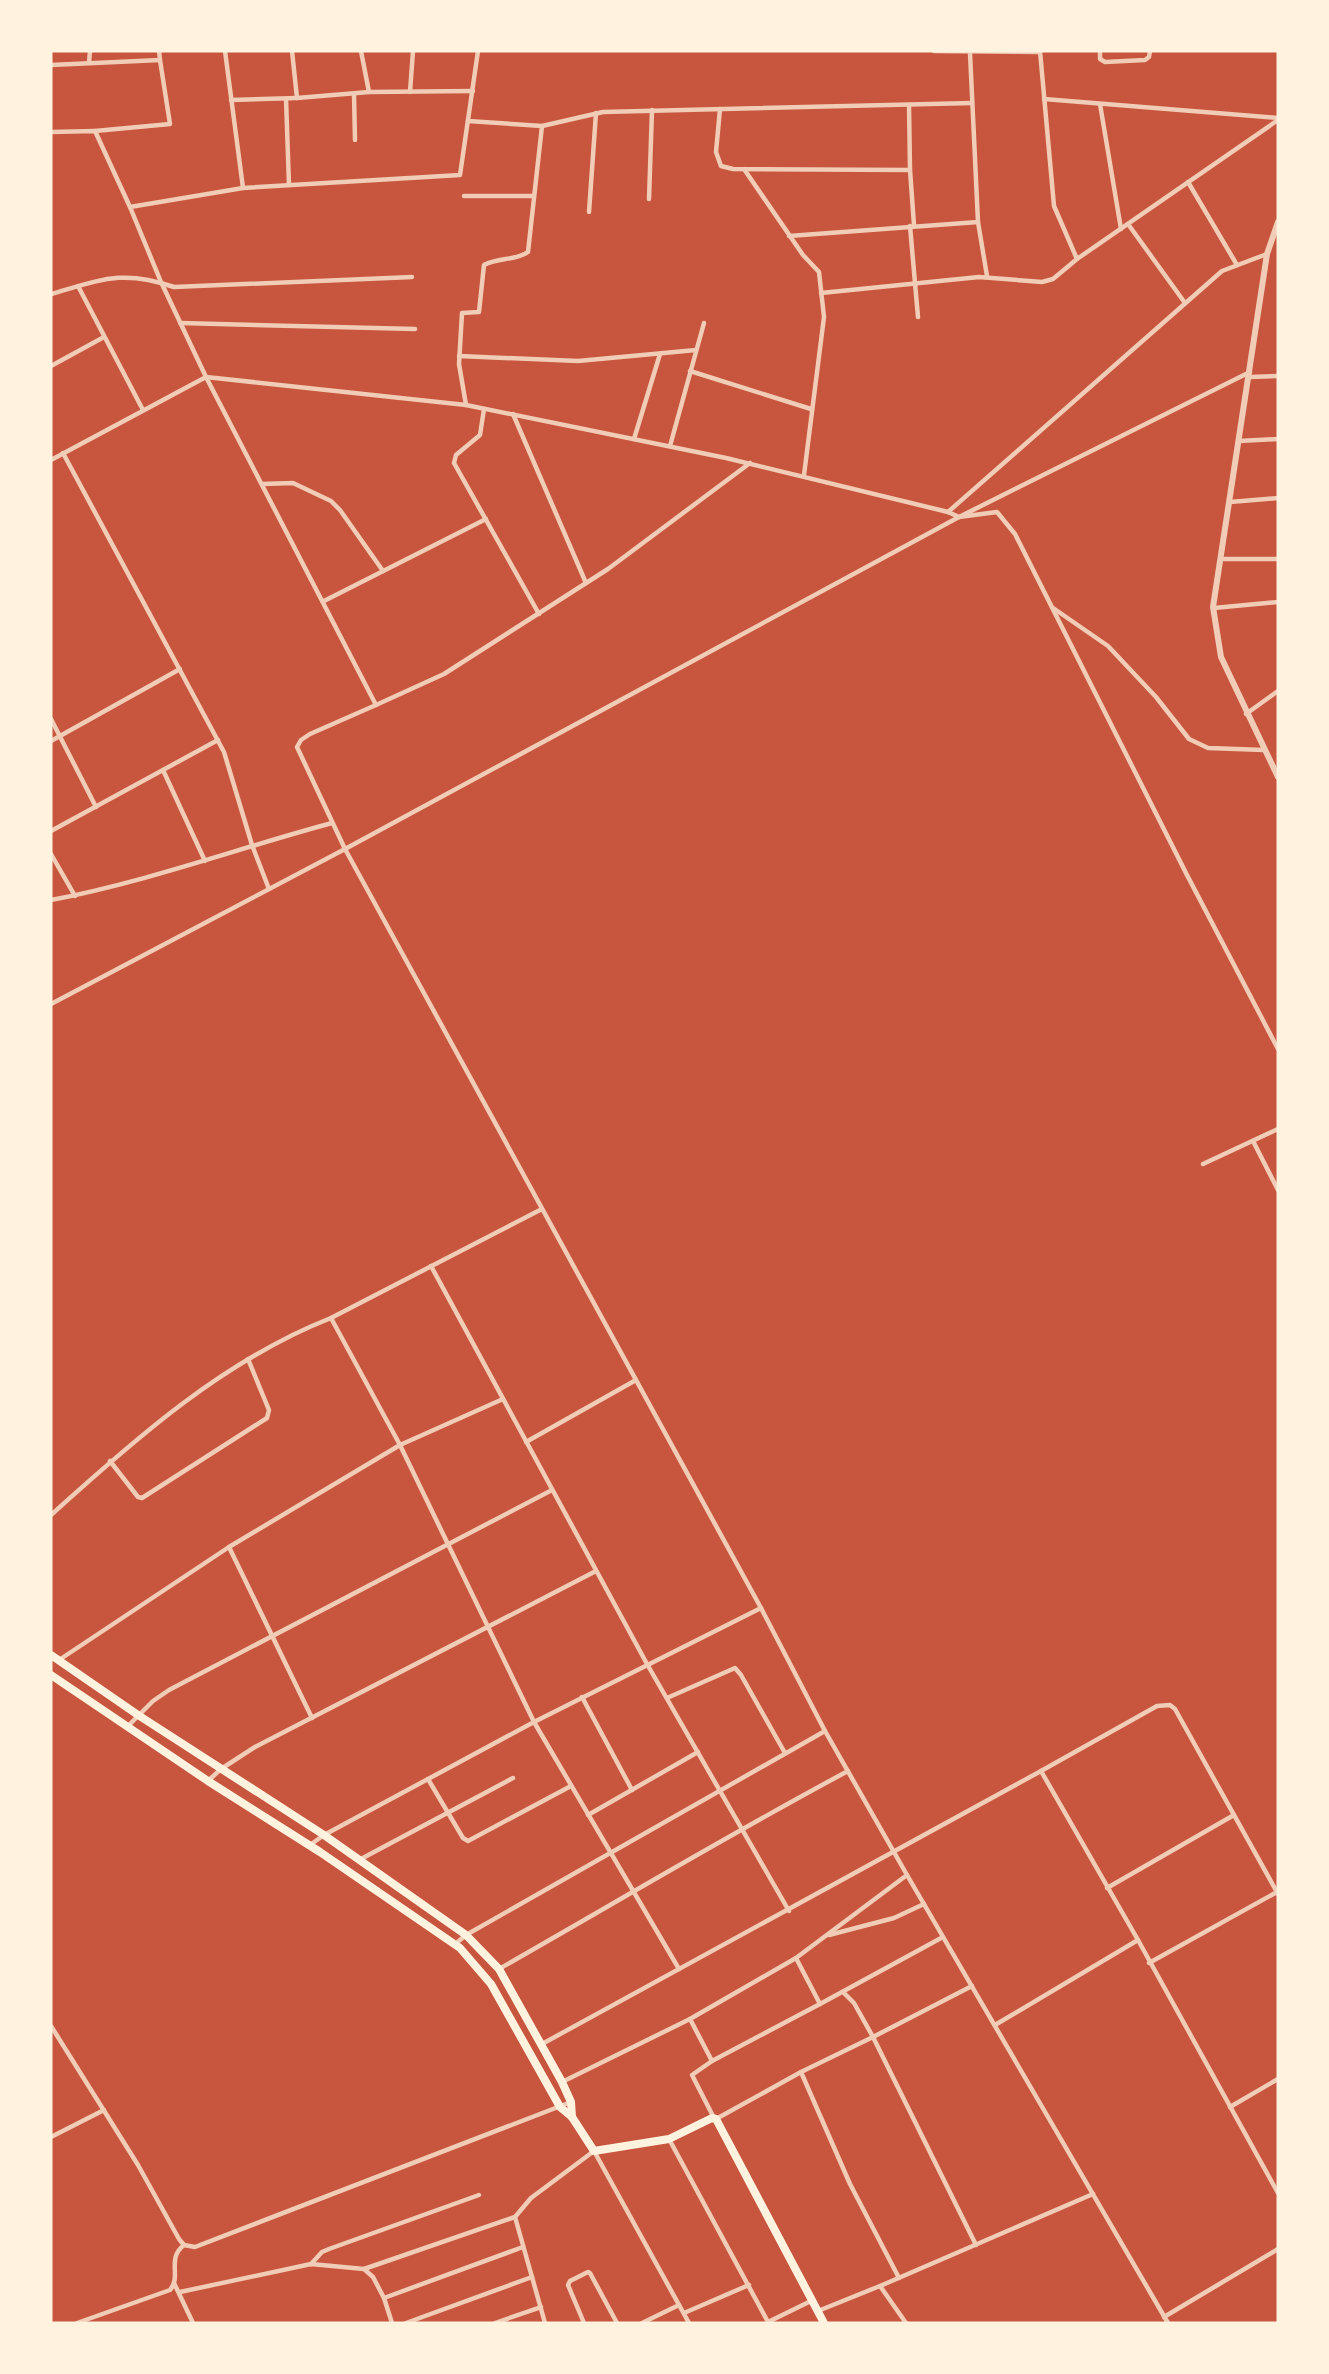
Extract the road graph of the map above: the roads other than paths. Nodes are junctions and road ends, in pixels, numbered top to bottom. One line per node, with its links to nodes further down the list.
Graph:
1 (90, 51): 14 (street)
2 (159, 51): 13 (street)
3 (225, 51): 23 (street)
4 (292, 51): 20 (street)
5 (361, 51): 17 (street)
6 (412, 51): 18 (street)
7 (478, 51): 16 (street)
8 (934, 51): 12 (street)
9 (1040, 51): 12 (street); 22 (street)
10 (1100, 51): 11 (street)
11 (1150, 51)
12 (966, 52): 24 (street)
13 (160, 60): 14 (street); 33 (street)
14 (89, 63): 15 (street)
15 (51, 65)
16 (473, 91): 18 (street); 31 (street)
17 (369, 92): 18 (street); 19 (street)
18 (410, 92)
19 (354, 94): 20 (street); 35 (street)
20 (297, 98): 21 (street)
21 (286, 99): 23 (street); 39 (street)
22 (1044, 99): 25 (street); 53 (street)
23 (231, 100): 40 (street)
24 (972, 103): 26 (street); 46 (street)
25 (1100, 104): 30 (street); 50 (street)
26 (909, 105): 27 (street); 37 (street)
27 (720, 109): 28 (street); 36 (street)
28 (652, 110): 29 (street); 43 (street)
29 (597, 113): 32 (street); 45 (street)
30 (1278, 119): 38 (street)
31 (468, 121): 32 (street); 39 (street)
32 (542, 126): 42 (street)
33 (95, 131): 34 (street); 44 (street)
34 (51, 132)
35 (355, 140)
36 (744, 169): 37 (street); 51 (street)
37 (910, 170): 49 (street)
38 (1188, 182): 48 (street); 54 (street)
39 (289, 185): 40 (street)
40 (243, 188): 44 (street)
41 (464, 196): 42 (street)
42 (534, 196): 70 (street)
43 (649, 199)
44 (130, 207): 57 (street)
45 (589, 212)
46 (978, 222): 49 (street); 55 (street)
47 (1278, 222): 52 (street)
48 (1128, 224): 50 (street); 62 (street)
49 (912, 225): 51 (street); 58 (street)
50 (1120, 229): 53 (street)
51 (789, 236): 60 (street)
52 (1268, 254): 54 (street); 73 (street)
53 (1077, 259): 55 (street)
54 (1237, 266): 62 (street)
55 (987, 276): 58 (street)
56 (412, 277): 57 (street)
57 (160, 282): 59 (street); 64 (street)
58 (915, 283): 60 (street); 63 (street)
59 (78, 286): 61 (street); 67 (street)
60 (821, 293): 78 (street)
61 (51, 294)
62 (1185, 303): 92 (street)
63 (918, 317)
64 (180, 323): 66 (street); 75 (street)
65 (704, 323): 68 (street)
66 (415, 329)
67 (104, 337): 71 (street); 79 (street)
68 (696, 350): 69 (street); 72 (street)
69 (660, 354): 70 (street); 81 (street)
70 (459, 356): 76 (street)
71 (51, 366)
72 (690, 371): 78 (street); 84 (street)
73 (1249, 374): 74 (street); 83 (street); 93 (street)
74 (1278, 376)
75 (206, 377): 76 (street); 79 (street); 89 (street)
76 (466, 405): 77 (street)
77 (484, 409): 80 (street); 94 (street)
78 (811, 409): 88 (street)
79 (143, 410): 85 (street)
80 (513, 414): 81 (street); 98 (street)
81 (634, 439): 84 (street)
82 (1278, 439): 83 (street)
83 (1239, 441): 91 (street)
84 (670, 446): 87 (street)
85 (63, 453): 86 (street); 104 (street)
86 (51, 460)
87 (750, 463): 88 (street); 98 (street)
88 (804, 475): 92 (street)
89 (262, 484): 97 (street); 99 (street)
90 (1278, 498): 91 (street)
91 (1230, 502): 95 (street)
92 (948, 512): 93 (street)
93 (959, 517): 101 (street); 119 (street)
94 (486, 519): 97 (street); 103 (street)
95 (1221, 559): 96 (street); 102 (street)
96 (1278, 559)
97 (383, 571): 99 (street)
98 (586, 583): 103 (street)
99 (324, 601): 106 (street)
100 (1278, 602): 102 (street)
101 (1051, 607): 112 (street); 126 (street)
102 (1214, 608): 107 (street)
103 (539, 614): 106 (street)
104 (180, 669): 109 (street); 110 (street)
105 (1278, 691): 107 (street)
106 (376, 705): 116 (street)
107 (1246, 714): 112 (street)
108 (51, 719): 109 (street)
109 (60, 736): 111 (street); 115 (street)
110 (218, 740): 113 (street); 118 (street)
111 (51, 741)
112 (1264, 750): 114 (street)
113 (163, 770): 115 (street); 121 (street)
114 (1278, 777)
115 (96, 807): 117 (street)
116 (332, 823): 118 (street); 119 (street)
117 (51, 831)
118 (252, 845): 121 (street); 122 (street)
119 (345, 849): 122 (street); 131 (street)
120 (51, 854): 123 (street)
121 (205, 861): 123 (street)
122 (269, 889): 125 (street)
123 (75, 896): 124 (street)
124 (51, 900)
125 (51, 1004)
126 (1278, 1049)
127 (1278, 1129): 128 (street)
128 (1253, 1141): 129 (street); 130 (street)
129 (1203, 1164)
130 (1278, 1190)
131 (542, 1209): 132 (street); 135 (street)
132 (430, 1266): 133 (street); 136 (street)
133 (331, 1317): 134 (street); 138 (street)
134 (248, 1359): 139 (street); 139 (street)
135 (636, 1380): 137 (street); 145 (street)
136 (502, 1399): 137 (street); 138 (street)
137 (526, 1442): 140 (street)
138 (400, 1445): 142 (street); 143 (street)
139 (110, 1461): 141 (street)
140 (552, 1490): 142 (street); 144 (street)
141 (51, 1515)
142 (448, 1543): 146 (street); 147 (street)
143 (229, 1547): 147 (street); 149 (street)
144 (596, 1571): 146 (street); 150 (street)
145 (760, 1608): 150 (street); 158 (street)
146 (488, 1626): 155 (street); 156 (street)
147 (272, 1635): 154 (street); 155 (street)
148 (51, 1655): 149 (main road)
149 (59, 1660): 154 (main road)
150 (647, 1664): 152 (street); 153 (street)
151 (51, 1675): 157 (main road)
152 (582, 1697): 156 (street); 168 (street)
153 (667, 1698): 159 (street); 160 (street)
154 (138, 1715): 157 (street); 161 (main road)
155 (312, 1718): 161 (street)
156 (534, 1722): 165 (street); 167 (street)
157 (127, 1727): 166 (main road)
158 (825, 1731): 160 (street); 162 (street)
159 (698, 1752): 168 (street); 169 (street)
160 (785, 1753): 169 (street)
161 (222, 1769): 166 (street); 174 (main road)
162 (848, 1771): 173 (street); 176 (street)
163 (1041, 1771): 172 (street); 176 (street); 180 (street)
164 (513, 1778): 170 (street)
165 (428, 1779): 170 (street); 174 (street)
166 (208, 1781): 175 (main road)
167 (571, 1786): 170 (street); 171 (street)
168 (632, 1790): 171 (street)
169 (720, 1790): 173 (street); 177 (street)
170 (447, 1813): 178 (street)
171 (588, 1815): 177 (street)
172 (1234, 1815): 180 (street); 182 (street)
173 (741, 1828): 181 (street); 184 (street)
174 (324, 1835): 175 (street); 178 (main road)
175 (310, 1845): 189 (main road)
176 (895, 1852): 179 (street); 184 (street)
177 (610, 1853): 181 (street); 185 (street)
178 (359, 1860): 185 (main road)
179 (907, 1875): 183 (street); 186 (street)
180 (1107, 1888): 188 (street)
181 (634, 1893): 192 (street); 193 (street)
182 (1278, 1893): 191 (street)
183 (924, 1904): 186 (street); 187 (street)
184 (789, 1911): 193 (street)
185 (466, 1935): 189 (street); 192 (main road)
186 (826, 1935): 190 (street)
187 (943, 1937): 194 (street); 195 (street)
188 (1138, 1941): 191 (street); 198 (street)
189 (454, 1945): 208 (main road)
190 (796, 1958): 196 (street); 197 (street)
191 (1149, 1964): 207 (street)
192 (499, 1969): 201 (main road)
193 (679, 1969): 201 (street)
194 (972, 1986): 198 (street); 200 (street)
195 (843, 1992): 196 (street); 200 (street)
196 (820, 2004): 202 (street)
197 (690, 2019): 202 (street); 205 (street)
198 (995, 2025): 216 (street)
199 (51, 2026): 209 (street)
200 (873, 2037): 203 (street); 220 (street)
201 (542, 2044): 205 (main road)
202 (711, 2061): 211 (street)
203 (801, 2072): 211 (street); 226 (street)
204 (1278, 2079): 207 (street)
205 (562, 2082): 206 (main road)
206 (571, 2102): 208 (street); 210 (main road)
207 (1230, 2107): 215 (street)
208 (560, 2108): 210 (main road); 219 (street)
209 (104, 2110): 212 (street); 219 (street)
210 (572, 2117): 214 (main road)
211 (715, 2119): 213 (main road); 232 (main road)
212 (51, 2137)
213 (669, 2139): 214 (main road); 228 (street)
214 (594, 2151): 218 (street); 233 (street)
215 (1278, 2193)
216 (1093, 2194): 220 (street); 237 (street)
217 (479, 2195): 223 (street)
218 (515, 2217): 221 (street); 224 (street)
219 (184, 2245): 227 (street)
220 (976, 2245): 226 (street)
221 (523, 2247): 225 (street); 231 (street)
222 (1278, 2249): 237 (street)
223 (311, 2264): 224 (street); 230 (street)
224 (364, 2269): 231 (street)
225 (532, 2277): 234 (street); 241 (street)
226 (899, 2278): 229 (street)
227 (174, 2283): 230 (street); 238 (street)
228 (749, 2285): 236 (street); 248 (street)
229 (880, 2286): 235 (street); 250 (street)
230 (180, 2292): 239 (street)
231 (384, 2298): 240 (street)
232 (813, 2300): 235 (main road); 248 (street)
233 (679, 2305): 236 (street); 246 (street)
234 (541, 2307): 242 (street); 243 (street)
235 (818, 2310): 249 (main road)
236 (684, 2313): 247 (street)
237 (1164, 2316): 251 (street)
238 (77, 2323)
239 (193, 2323)
240 (392, 2323)
241 (406, 2323)
242 (495, 2323)
243 (545, 2323)
244 (584, 2323): 245 (street)
245 (617, 2323)
246 (642, 2323)
247 (689, 2323)
248 (767, 2323)
249 (824, 2323)
250 (906, 2323)
251 (1168, 2323)

